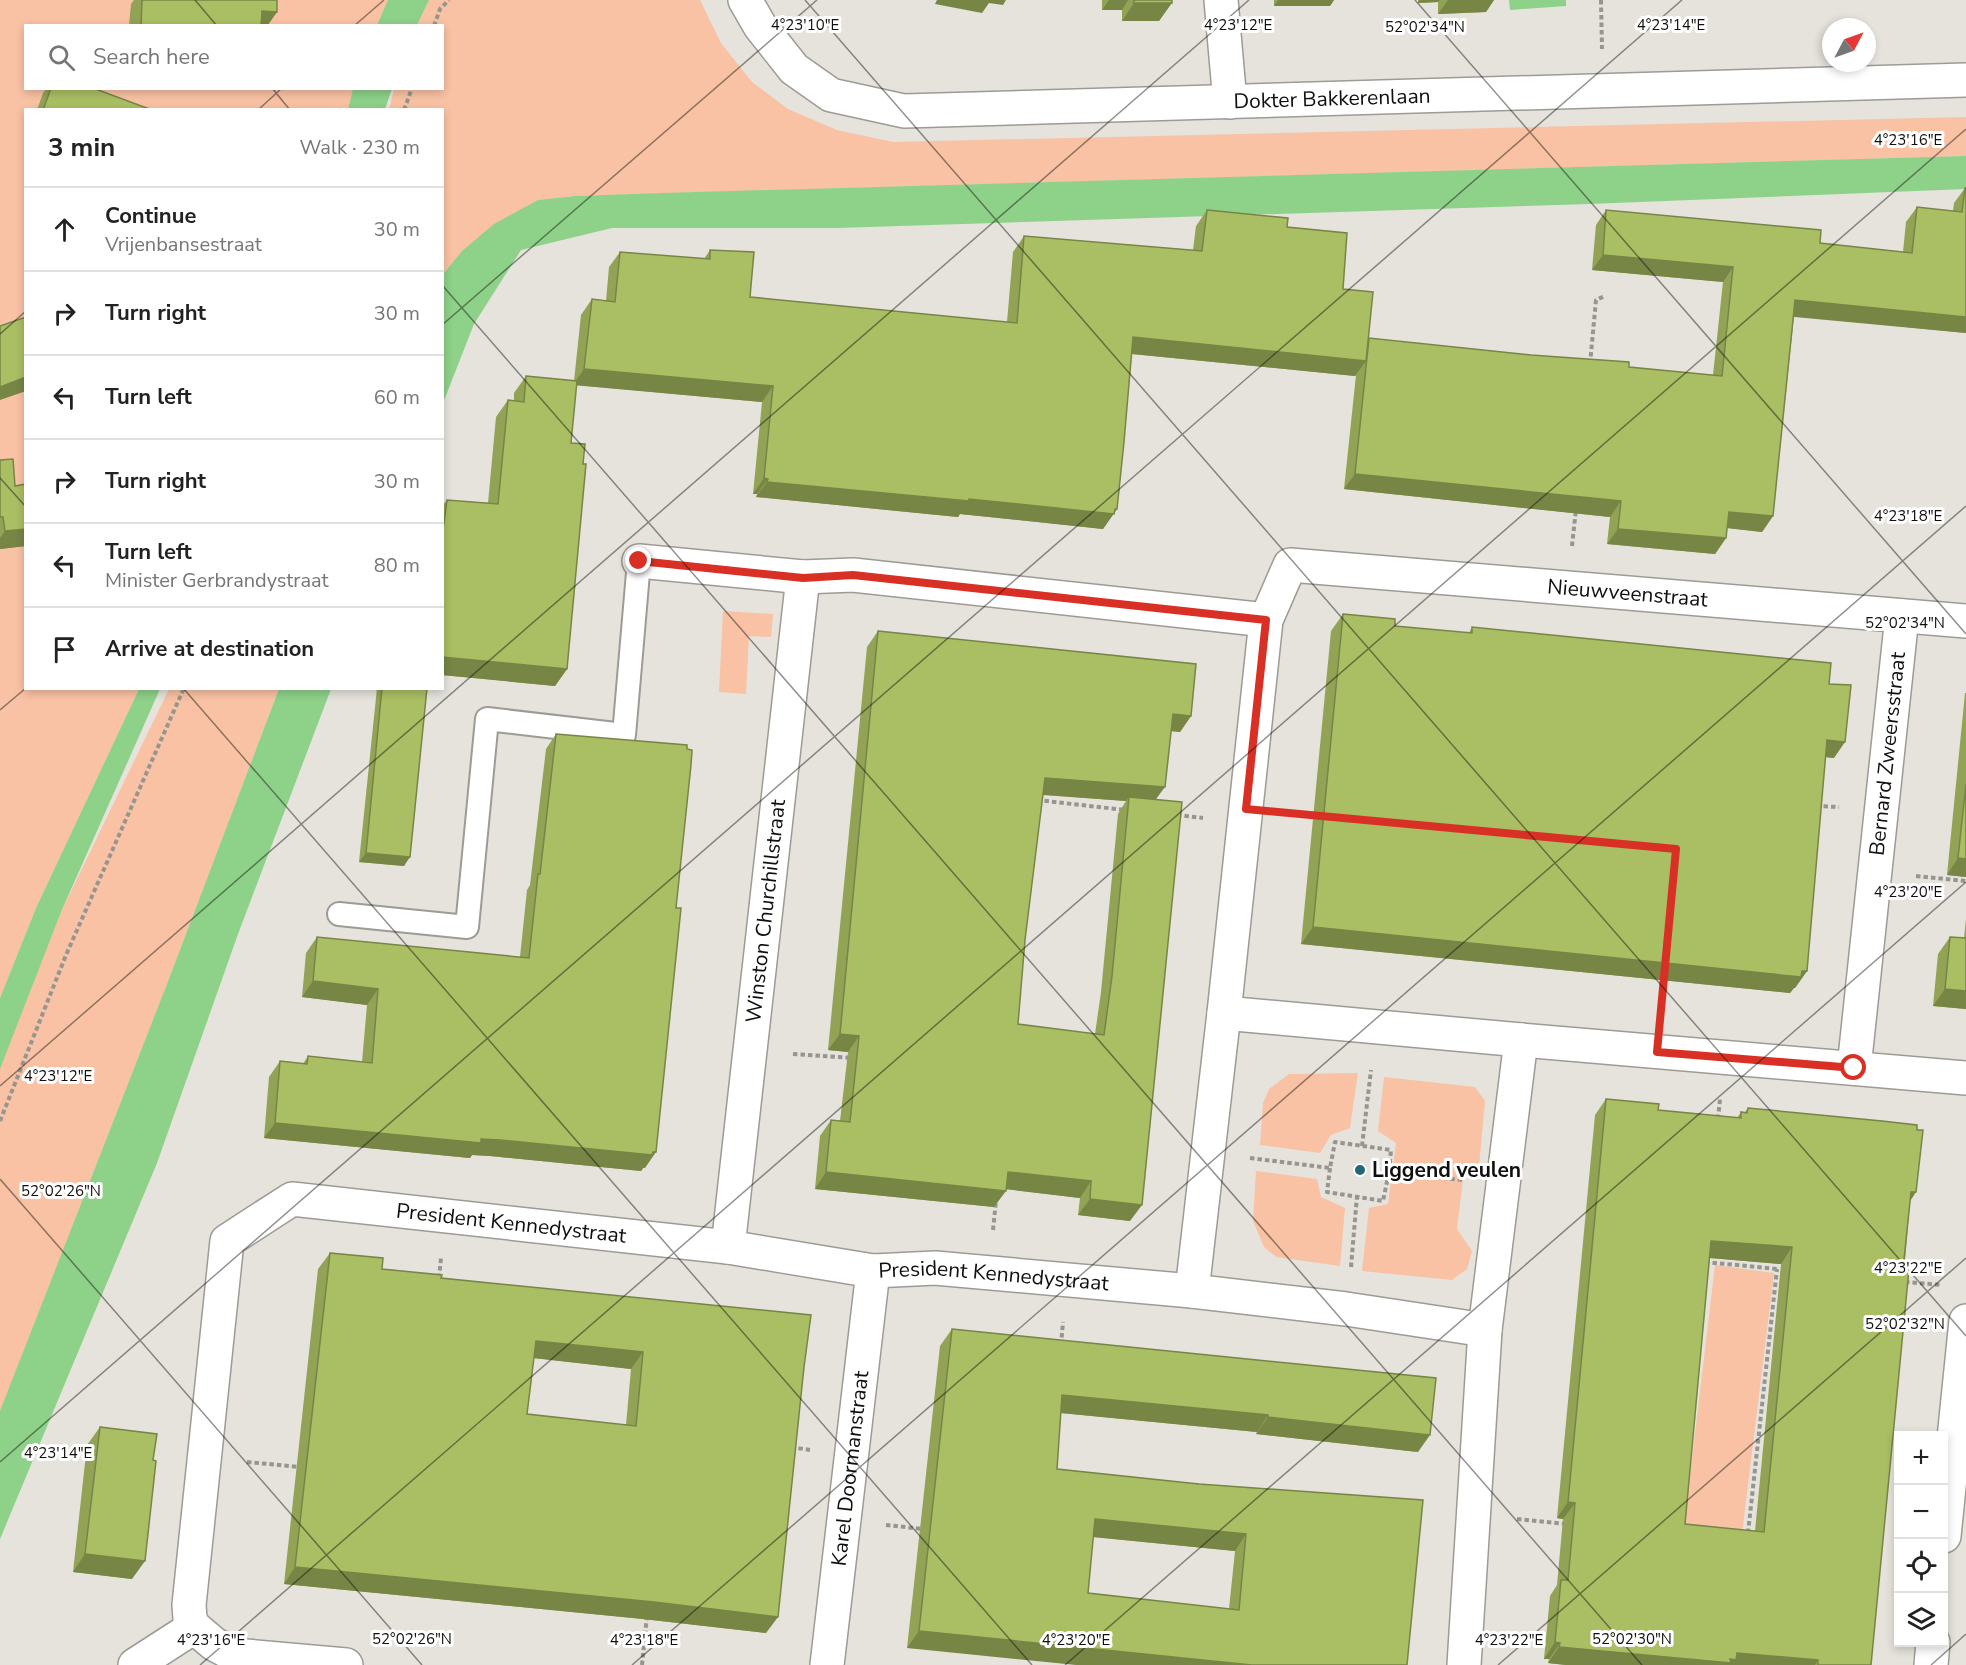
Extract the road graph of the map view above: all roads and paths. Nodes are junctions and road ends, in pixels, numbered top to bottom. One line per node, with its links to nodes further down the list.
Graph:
1 (449, 0): 6 (path)
2 (745, 0): 9 (street, Dokter Bakkerenlaan)
3 (1221, 0): 9 (street)
4 (1601, 0): 5 (path)
5 (1602, 18)
6 (435, 24)
7 (1966, 80): 9 (street, Dokter Bakkerenlaan)
8 (411, 90): 10 (path)
9 (1230, 102)
10 (405, 108)
11 (1605, 297): 12 (path)
12 (1589, 369)
13 (1576, 508): 16 (path)
14 (639, 561): 15 (street); 29 (lane)
15 (803, 578): 18 (street); 34 (street, Winston Churchillstraat)
16 (1568, 589): 17 (street, Nieuwveenstraat); 18 (street, Nieuwveenstraat)
17 (1902, 616): 19 (street, Nieuwveenstraat); 24 (street, Bernard Zweersstraat)
18 (1266, 620): 23 (street)
19 (1966, 621)
20 (183, 690): 40 (path)
21 (1028, 799): 25 (path)
22 (1811, 806): 24 (path)
23 (1246, 809): 27 (path); 31 (street)
24 (1882, 810): 38 (street, Bernard Zweersstraat)
25 (1134, 811)
26 (1170, 814): 28 (path)
27 (1327, 817)
28 (1205, 818)
29 (339, 914)
30 (1665, 968): 35 (path)
31 (1224, 1013): 32 (street); 60 (street)
32 (1376, 1027): 33 (street); 42 (path)
33 (1521, 1040): 35 (street); 63 (street)
34 (750, 1051): 37 (path); 50 (street, Winston Churchillstraat)
35 (1657, 1052): 36 (street)
36 (1724, 1057): 38 (street); 41 (path)
37 (854, 1059)
38 (1854, 1068): 39 (street)
39 (1966, 1078)
40 (0, 1121)
41 (1717, 1125)
42 (1362, 1146): 44 (path); 45 (path)
43 (1249, 1168): 44 (path)
44 (1330, 1168): 48 (path)
45 (1389, 1172): 46 (path); 48 (path)
46 (1466, 1181)
47 (997, 1192): 55 (path)
48 (1357, 1196): 61 (path)
49 (446, 1216): 50 (street, President Kennedystraat); 59 (path); 67 (street, President Kennedystraat)
50 (728, 1247): 54 (street, President Kennedystraat)
51 (1705, 1251): 52 (path)
52 (1778, 1269): 53 (path); 74 (path)
53 (1789, 1270)
54 (873, 1271): 55 (street, President Kennedystraat); 66 (street, Karel Doormanstraat)
55 (990, 1272): 56 (street, President Kennedystraat)
56 (1068, 1280): 60 (street, President Kennedystraat); 64 (path)
57 (1895, 1281): 58 (path)
58 (1942, 1285)
59 (438, 1287)
60 (1192, 1291): 61 (street, President Kennedystraat)
61 (1346, 1309): 63 (street, President Kennedystraat)
62 (1966, 1321): 69 (street)
63 (1485, 1330): 70 (street)
64 (1060, 1348)
65 (783, 1446): 66 (path)
66 (851, 1455): 71 (street, Karel Doormanstraat)
67 (204, 1458): 68 (path); 76 (street, President Kennedystraat)
68 (311, 1468)
69 (1948, 1497)
70 (1473, 1515): 72 (path); 82 (street)
71 (844, 1520): 73 (path); 81 (street, Karel Doormanstraat)
72 (1575, 1524)
73 (924, 1529)
74 (1747, 1541)
75 (648, 1607): 80 (path)
76 (194, 1627): 78 (street); 79 (street)
77 (1933, 1647): 83 (street)
78 (135, 1665)
79 (346, 1665)
80 (642, 1665)
81 (827, 1665)
82 (1464, 1665)
83 (1931, 1665)

